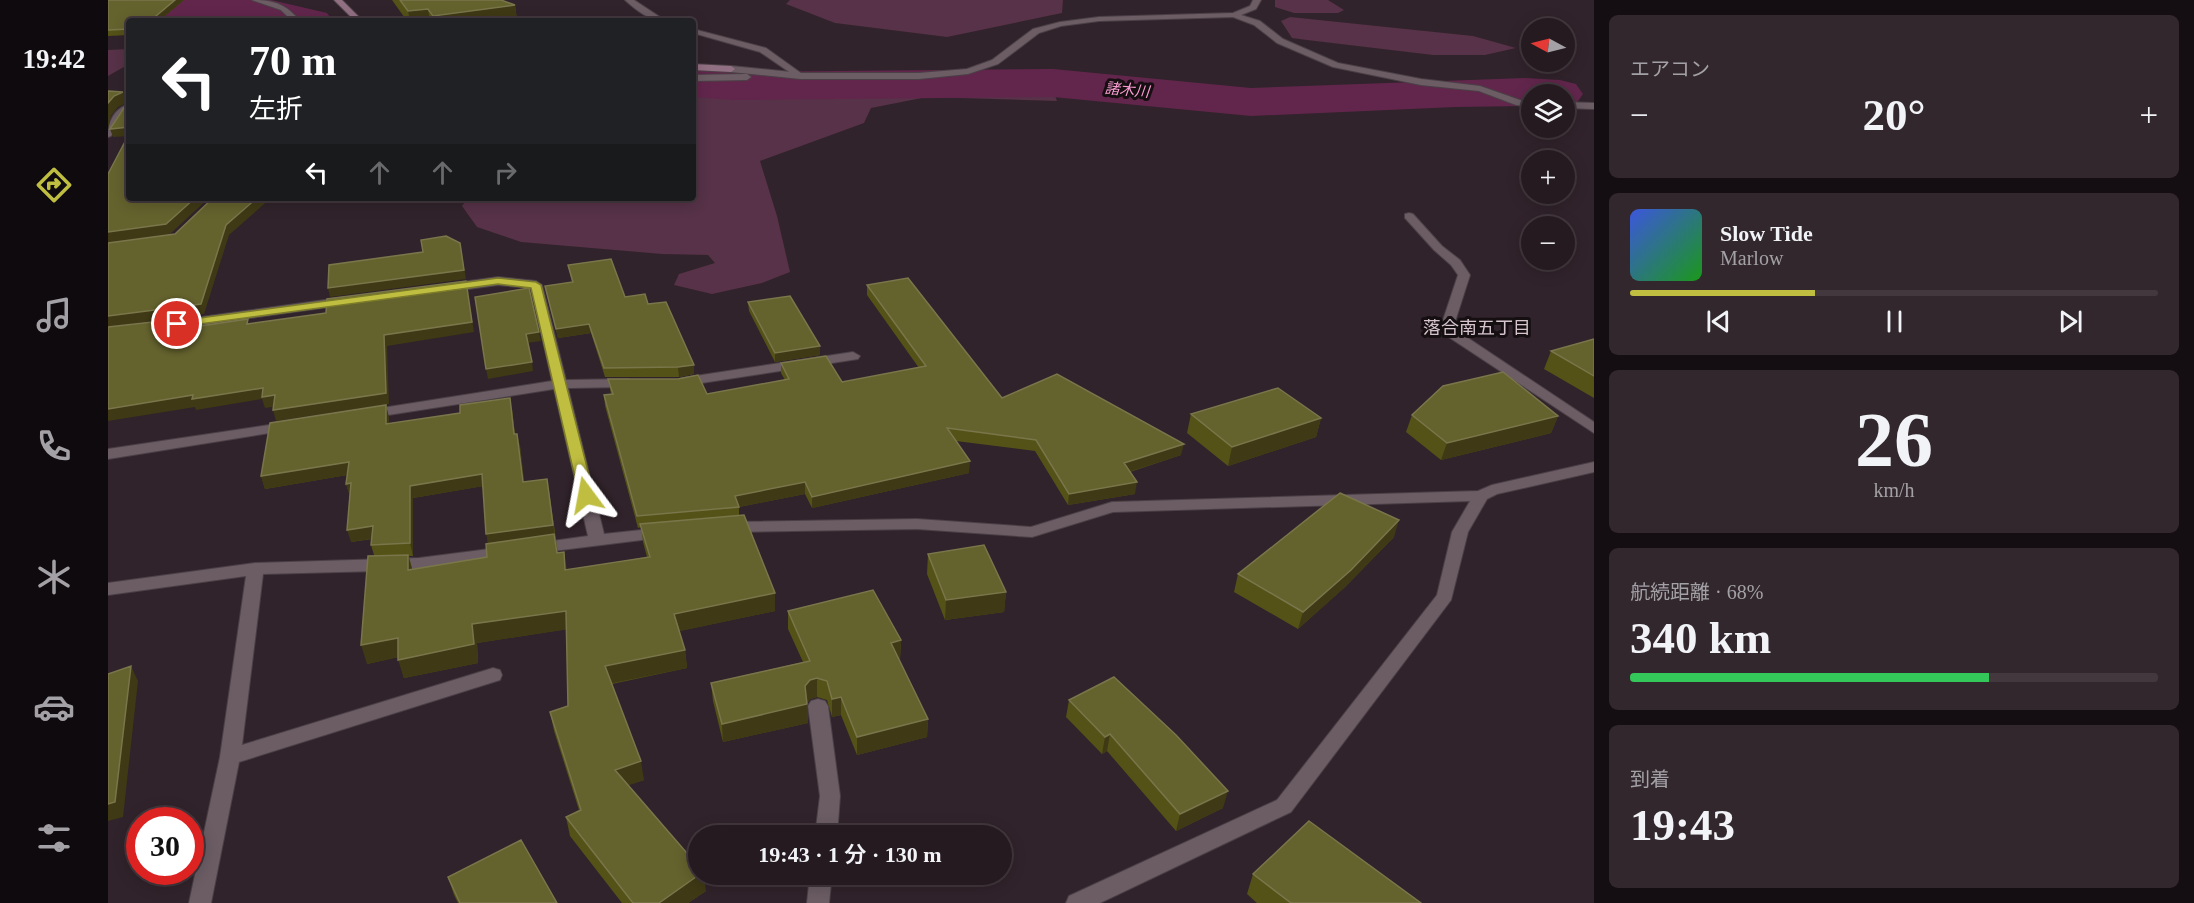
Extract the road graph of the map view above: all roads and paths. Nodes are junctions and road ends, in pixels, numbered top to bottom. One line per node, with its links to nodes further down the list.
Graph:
1 (256, 0): 6 (street)
2 (338, 0): 7 (street)
3 (629, 0): 8 (street)
4 (1257, 0): 5 (street)
5 (1234, 15): 11 (street); 13 (street)
6 (293, 18)
7 (356, 18)
8 (655, 18)
9 (696, 32): 11 (street)
10 (696, 67): 11 (street)
11 (801, 76): 12 (street)
12 (696, 78)
13 (1521, 104)
14 (1575, 105): 15 (street)
15 (1594, 106)
16 (126, 108): 17 (street)
17 (108, 134)
18 (1409, 216): 28 (street)
19 (439, 289): 25 (street)
20 (356, 300): 21 (street)
21 (167, 325)
22 (853, 356): 24 (street)
23 (643, 383): 25 (street)
24 (667, 383)
25 (561, 384): 26 (street); 34 (street)
26 (352, 417)
27 (306, 424): 29 (street)
28 (1594, 429)
29 (108, 454)
30 (1594, 467): 31 (street)
31 (1481, 496): 32 (street); 44 (street)
32 (712, 528)
33 (678, 532): 34 (street)
34 (597, 539): 35 (street)
35 (255, 569): 36 (street); 39 (street)
36 (108, 588)
37 (493, 675): 39 (street)
38 (818, 706): 40 (street)
39 (230, 757): 42 (street)
40 (827, 825)
41 (820, 885): 43 (street)
42 (200, 903)
43 (818, 903)
44 (1077, 903)

